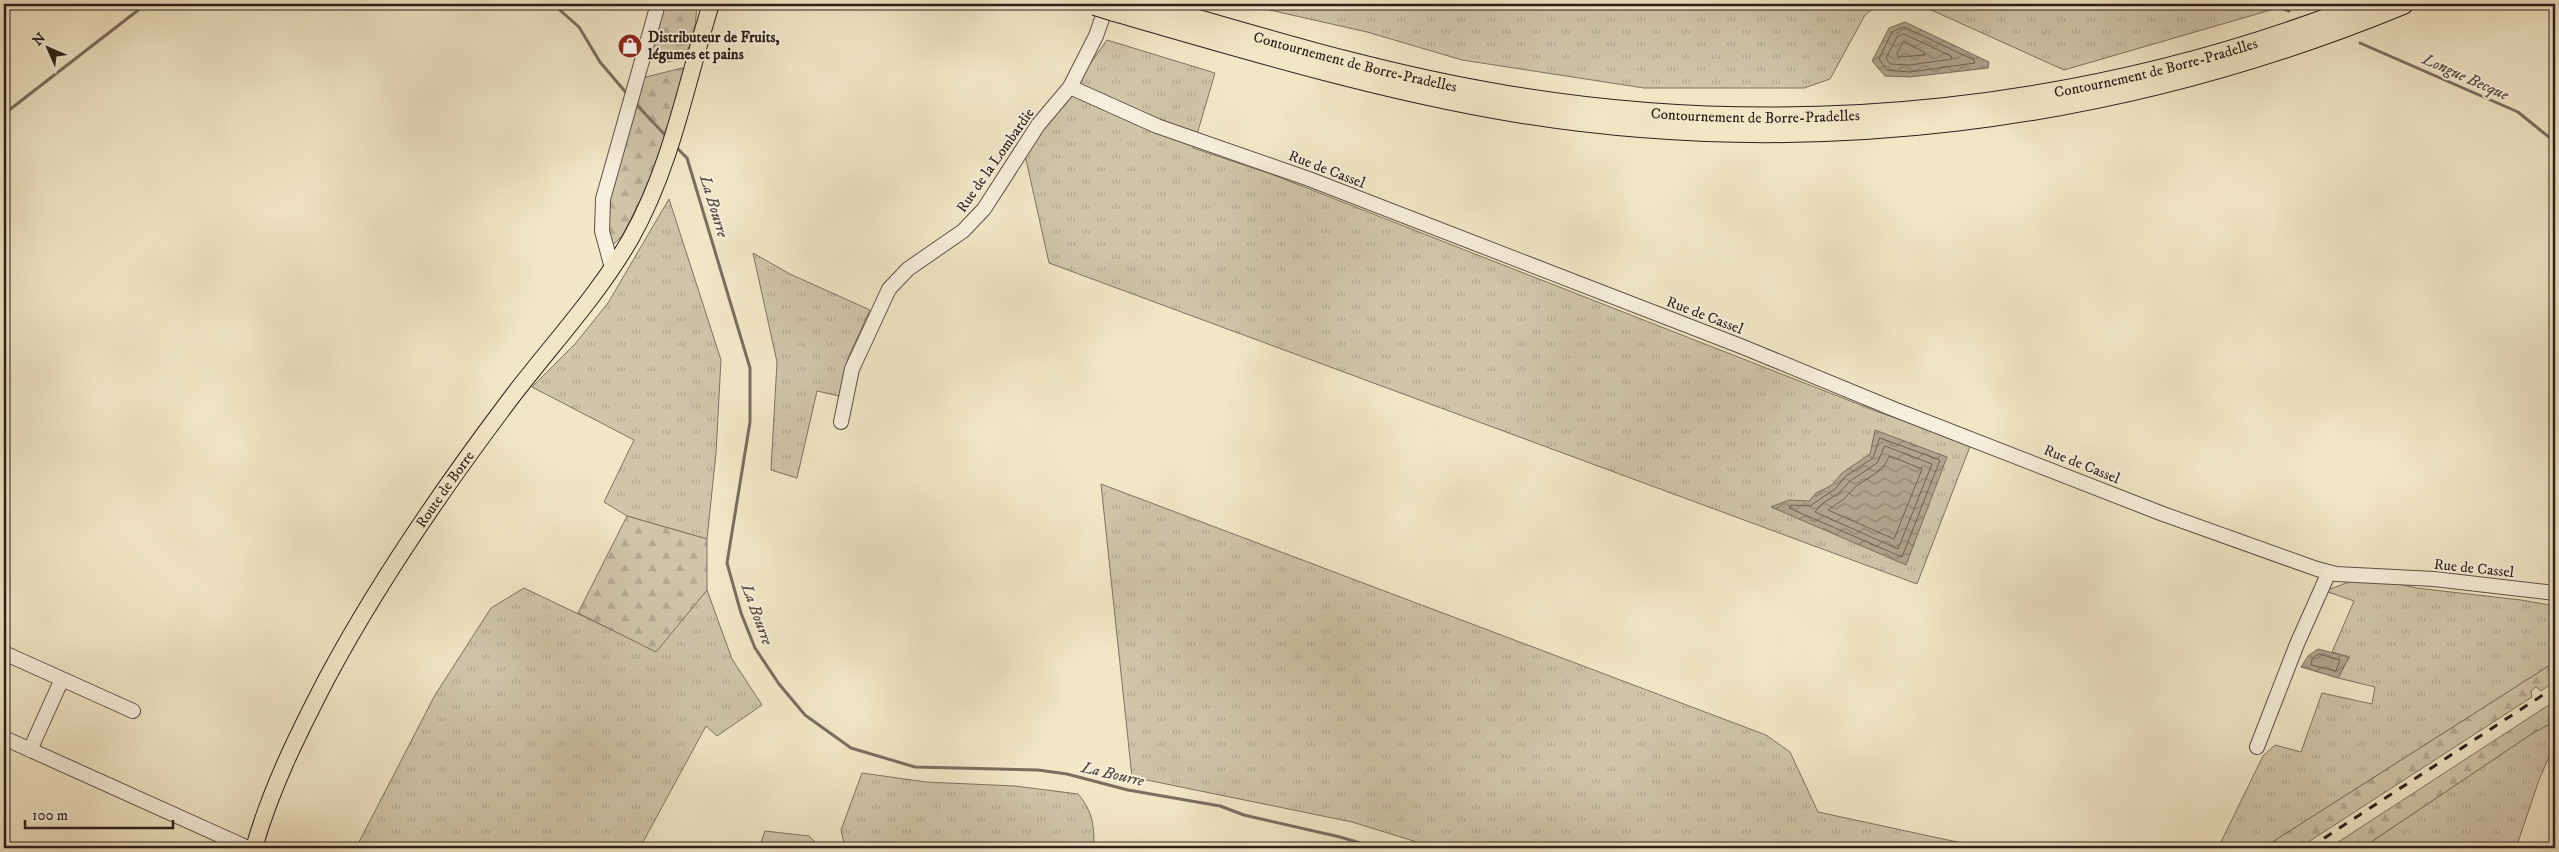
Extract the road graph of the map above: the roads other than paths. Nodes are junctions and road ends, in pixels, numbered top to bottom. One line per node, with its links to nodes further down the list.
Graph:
1 (658, 4): 10 (street)
2 (704, 4): 8 (main road)
3 (711, 4): 8 (main road)
4 (1143, 4): 5 (highway, Contournement de Borre-Pradelles)
5 (2366, 4)
6 (2403, 4): 7 (highway)
7 (1102, 6): 9 (street, Rue de la Lombardie)
8 (698, 44): 10 (main road, Route de Borre)
9 (1070, 86): 11 (street, Rue de la Lombardie); 12 (street, Rue de Cassel)
10 (612, 268): 21 (main road, Route de Borre)
11 (841, 422)
12 (2329, 572): 13 (street, Rue de Cassel); 18 (street)
13 (2555, 593)
14 (4, 653): 15 (street)
15 (62, 679): 16 (street); 19 (street)
16 (133, 711)
17 (4, 738): 19 (street)
18 (2257, 747)
19 (30, 750): 20 (street)
20 (248, 848)
21 (254, 848)

